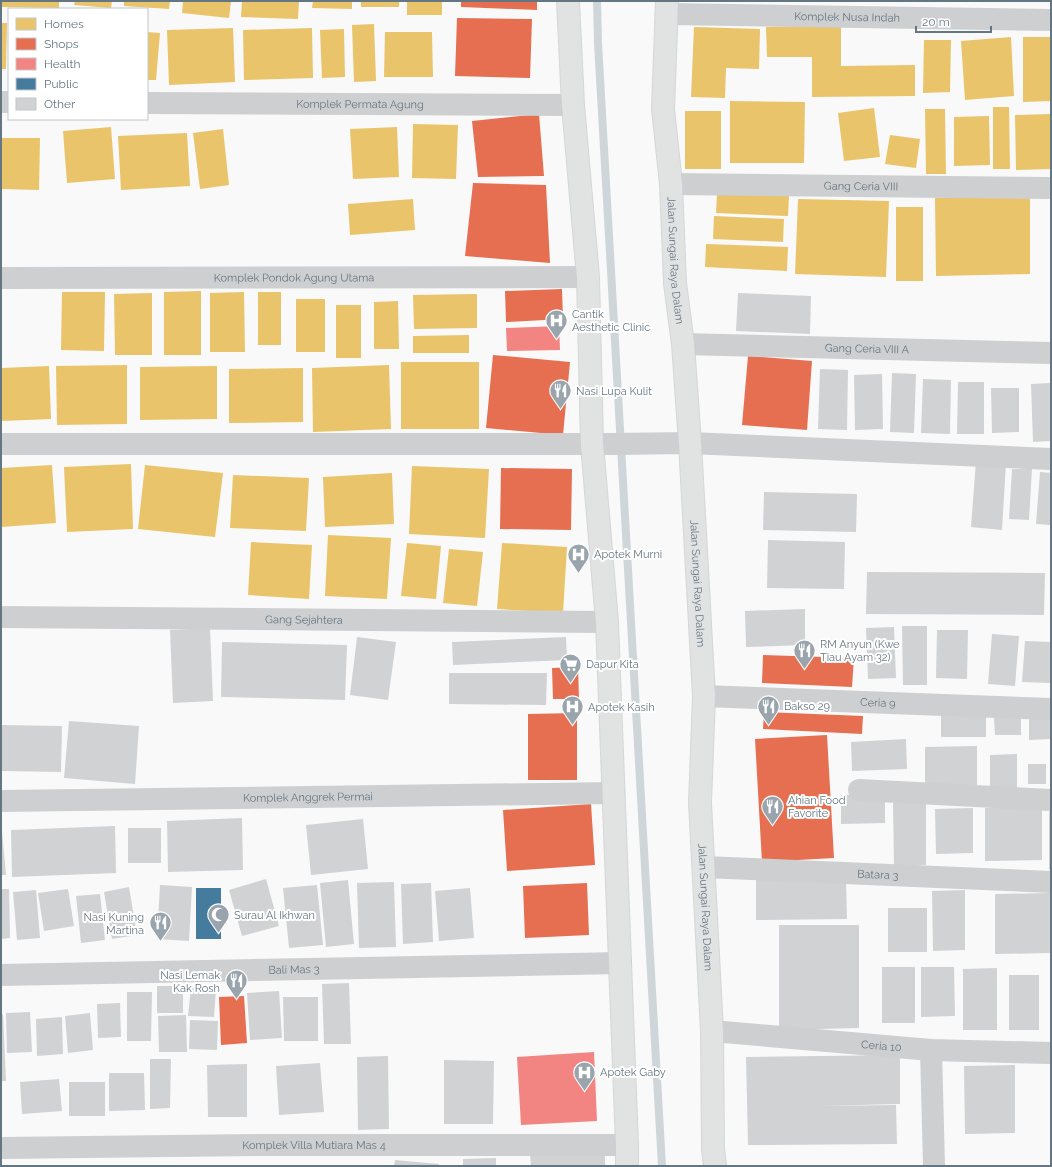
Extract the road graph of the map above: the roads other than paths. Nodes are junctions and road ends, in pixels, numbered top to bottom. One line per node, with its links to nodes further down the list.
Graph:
1 (568, 1): 5 (street)
2 (667, 7): 3 (street, Komplek Nusa Indah); 6 (street, Jalan Sungai Raya Dalam)
3 (1051, 20)
4 (148, 103): 5 (street, Komplek Permata Agung)
5 (573, 105): 9 (street)
6 (671, 184): 7 (street, Gang Ceria VIII); 10 (street, Jalan Sungai Raya Dalam)
7 (1051, 188)
8 (1, 278): 9 (street, Komplek Pondok Agung Utama)
9 (588, 278): 14 (street)
10 (683, 344): 11 (street, Gang Ceria VIII A); 12 (street, Jalan Sungai Raya Dalam)
11 (1051, 353)
12 (690, 443): 14 (street); 15 (street); 18 (street, Jalan Sungai Raya Dalam)
13 (1, 444): 14 (street)
14 (601, 444): 17 (street)
15 (1051, 459)
16 (1, 617): 17 (street, Gang Sejahtera)
17 (606, 622): 21 (street)
18 (704, 696): 19 (street, Ceria 9); 24 (street, Jalan Sungai Raya Dalam)
19 (1051, 709)
20 (859, 790): 22 (street)
21 (614, 793): 23 (street, Komplek Anggrek Permai); 26 (street)
22 (1051, 800)
23 (1, 801)
24 (704, 867): 25 (street, Batara 3); 28 (street, Jalan Sungai Raya Dalam)
25 (1051, 882)
26 (621, 963): 27 (street, Bali Mas 3); 31 (street)
27 (1, 975)
28 (712, 1031): 29 (street, Ceria 10); 34 (street, Jalan Sungai Raya Dalam)
29 (931, 1050): 30 (street, Ceria 10); 35 (street)
30 (1051, 1053)
31 (627, 1145): 32 (street, Komplek Villa Mutiara Mas 4); 33 (street)
32 (1, 1148)
33 (627, 1166)
34 (715, 1166)
35 (934, 1166)

